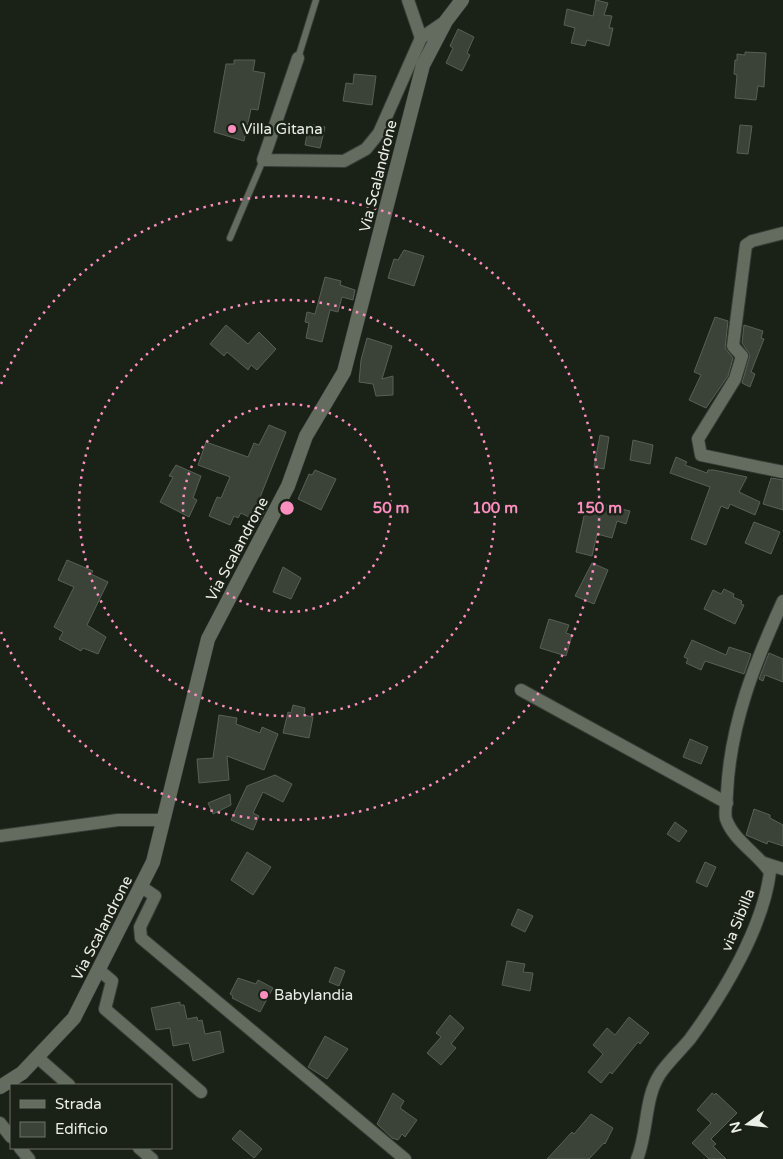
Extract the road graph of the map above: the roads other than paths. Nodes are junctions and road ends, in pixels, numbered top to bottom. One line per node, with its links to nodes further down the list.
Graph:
1 (316, 0): 6 (lane)
2 (408, 0): 5 (street)
3 (462, 0): 4 (street, Via Scalandrone)
4 (446, 21): 5 (street); 14 (street, Via Scalandrone)
5 (420, 38): 7 (street)
6 (298, 58): 7 (street)
7 (263, 160): 9 (lane)
8 (783, 233): 10 (street)
9 (230, 238)
10 (783, 472)
11 (783, 601): 13 (street)
12 (521, 690): 13 (street)
13 (726, 803): 16 (street)
14 (163, 820): 15 (street); 18 (street, Via Scalandrone)
15 (0, 836)
16 (764, 864): 17 (street); 31 (street, via Sibilla)
17 (783, 869)
18 (140, 886): 19 (street, Via Scalandrone); 30 (street)
19 (98, 970): 20 (street, Via Scalandrone); 23 (street)
20 (37, 1057): 21 (street); 22 (street, Via Scalandrone)
21 (68, 1084)
22 (0, 1087)
23 (201, 1092)
24 (0, 1123): 25 (street)
25 (10, 1136)
26 (21, 1149): 28 (street)
27 (141, 1149): 29 (street)
28 (29, 1159)
29 (152, 1159)
30 (405, 1159)
31 (637, 1159)

